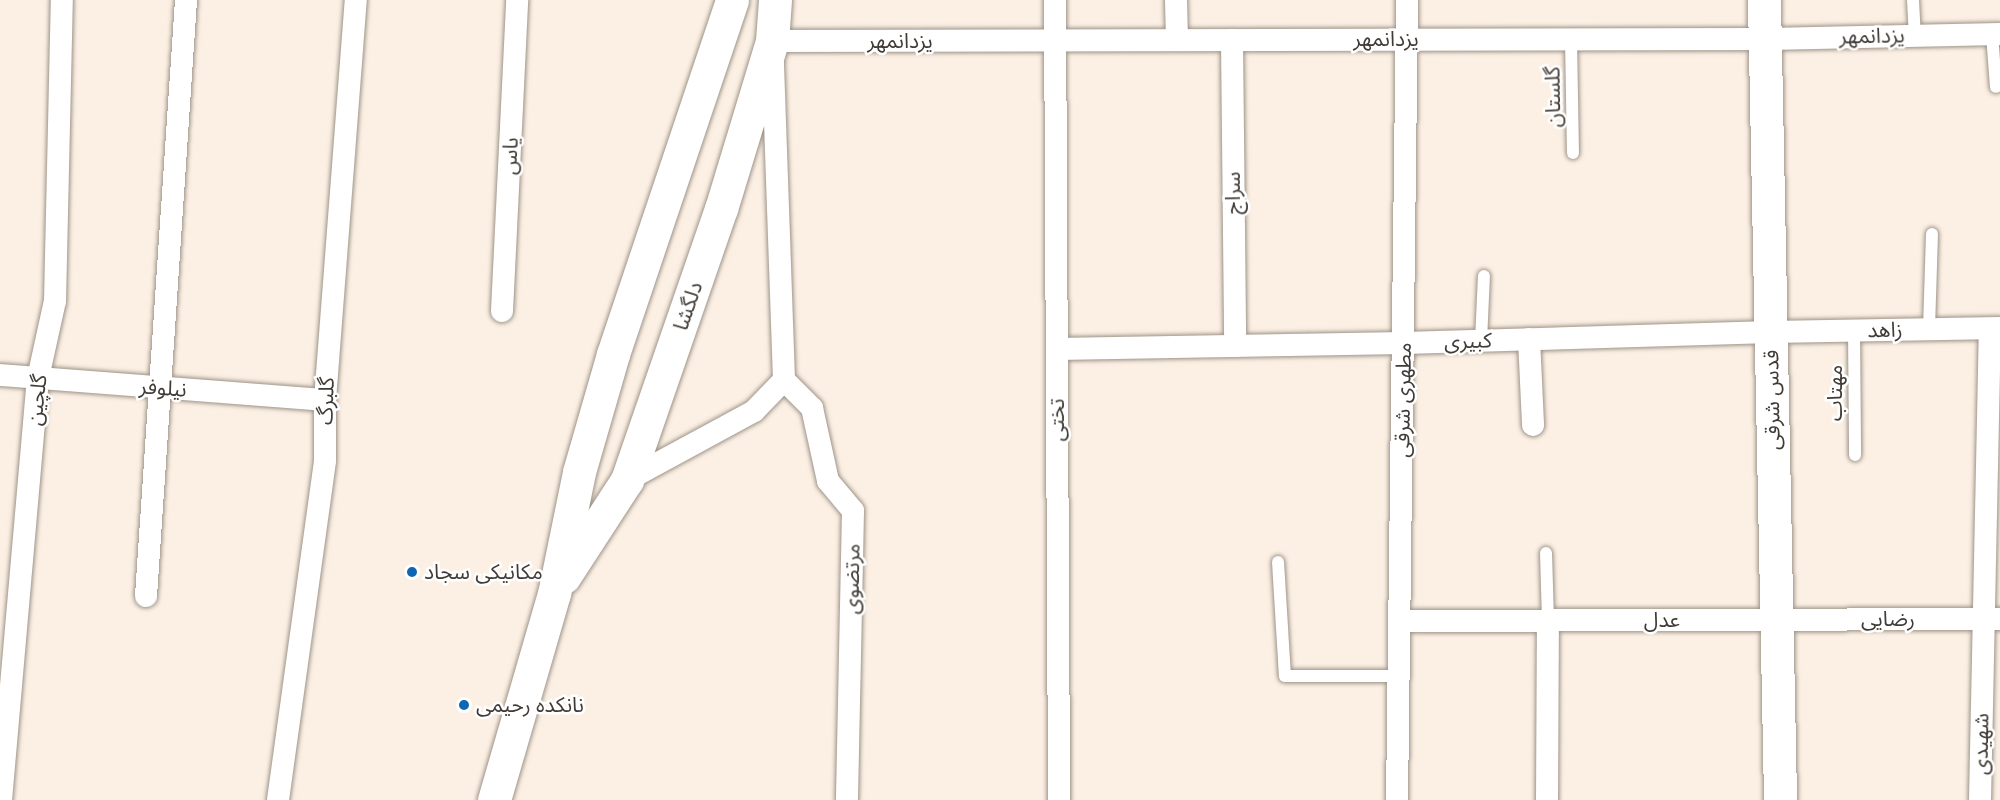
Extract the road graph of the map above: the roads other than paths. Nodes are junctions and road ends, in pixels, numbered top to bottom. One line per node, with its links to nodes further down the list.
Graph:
1 (62, 0): 36 (street, گلچین)
2 (186, 0): 38 (street)
3 (356, 0): 39 (street, گلبرگ)
4 (517, 0): 25 (street, یاس)
5 (732, 0): 45 (street, دلگشا)
6 (775, 0): 20 (street, دلگشا)
7 (1055, 0): 17 (street, تختی)
8 (1176, 0): 18 (street)
9 (1407, 0): 14 (street, مطهری شرقی)
10 (1764, 0): 16 (street, قدس شرقی)
11 (1913, 0): 13 (lane)
12 (1996, 34): 13 (street, یزدانمهر); 21 (lane)
13 (1915, 36): 16 (street, یزدانمهر)
14 (1408, 39): 15 (street, یزدانمهر); 19 (street, یزدانمهر); 32 (street, مطهری شرقی)
15 (1571, 39): 16 (street, یزدانمهر); 22 (lane, گلستان)
16 (1765, 39): 29 (street, قدس شرقی)
17 (1055, 40): 18 (street, یزدانمهر); 20 (street, یزدانمهر); 34 (street, تختی)
18 (1177, 40): 19 (street, یزدانمهر)
19 (1232, 40): 33 (street, سراج)
20 (772, 41): 37 (street); 42 (street, دلگشا)
21 (1996, 87)
22 (1573, 153)
23 (1932, 234): 27 (lane)
24 (1484, 276): 31 (lane)
25 (502, 311)
26 (1995, 328): 27 (street, زاهد); 49 (street, شهیدی)
27 (1929, 329): 28 (street, زاهد)
28 (1854, 331): 29 (street, زاهد); 41 (lane, مهتاب)
29 (1770, 332): 30 (street, کبیری); 47 (street, قدس شرقی)
30 (1529, 339): 31 (street, کبیری); 40 (street)
31 (1480, 341): 32 (street, کبیری)
32 (1404, 343): 33 (street, کبیری); 50 (street, مطهری شرقی)
33 (1234, 346): 34 (street, کبیری)
34 (1057, 349): 56 (street, تختی)
35 (0, 375): 36 (street, نیلوفر)
36 (38, 378): 38 (street, نیلوفر); 52 (street, گلچین)
37 (784, 380): 42 (street); 55 (street, مرتضوی)
38 (161, 387): 39 (street, نیلوفر); 46 (street)
39 (325, 400): 53 (street, گلبرگ)
40 (1533, 425)
41 (1855, 455)
42 (627, 480): 45 (street, دلگشا)
43 (1546, 553): 48 (lane)
44 (1278, 562): 51 (lane)
45 (554, 594): 54 (street, دلگشا)
46 (146, 596)
47 (1776, 619): 48 (street, عدل); 49 (street, رضایی); 59 (street, قدس شرقی)
48 (1548, 620): 50 (street, عدل); 58 (street)
49 (1992, 620): 60 (street, شهیدی)
50 (1399, 621): 51 (street, مطهری شرقی)
51 (1399, 676): 57 (street, مطهری شرقی)
52 (1, 800)
53 (278, 800)
54 (495, 800)
55 (847, 800)
56 (1059, 800)
57 (1397, 800)
58 (1547, 800)
59 (1780, 800)
60 (1980, 800)

